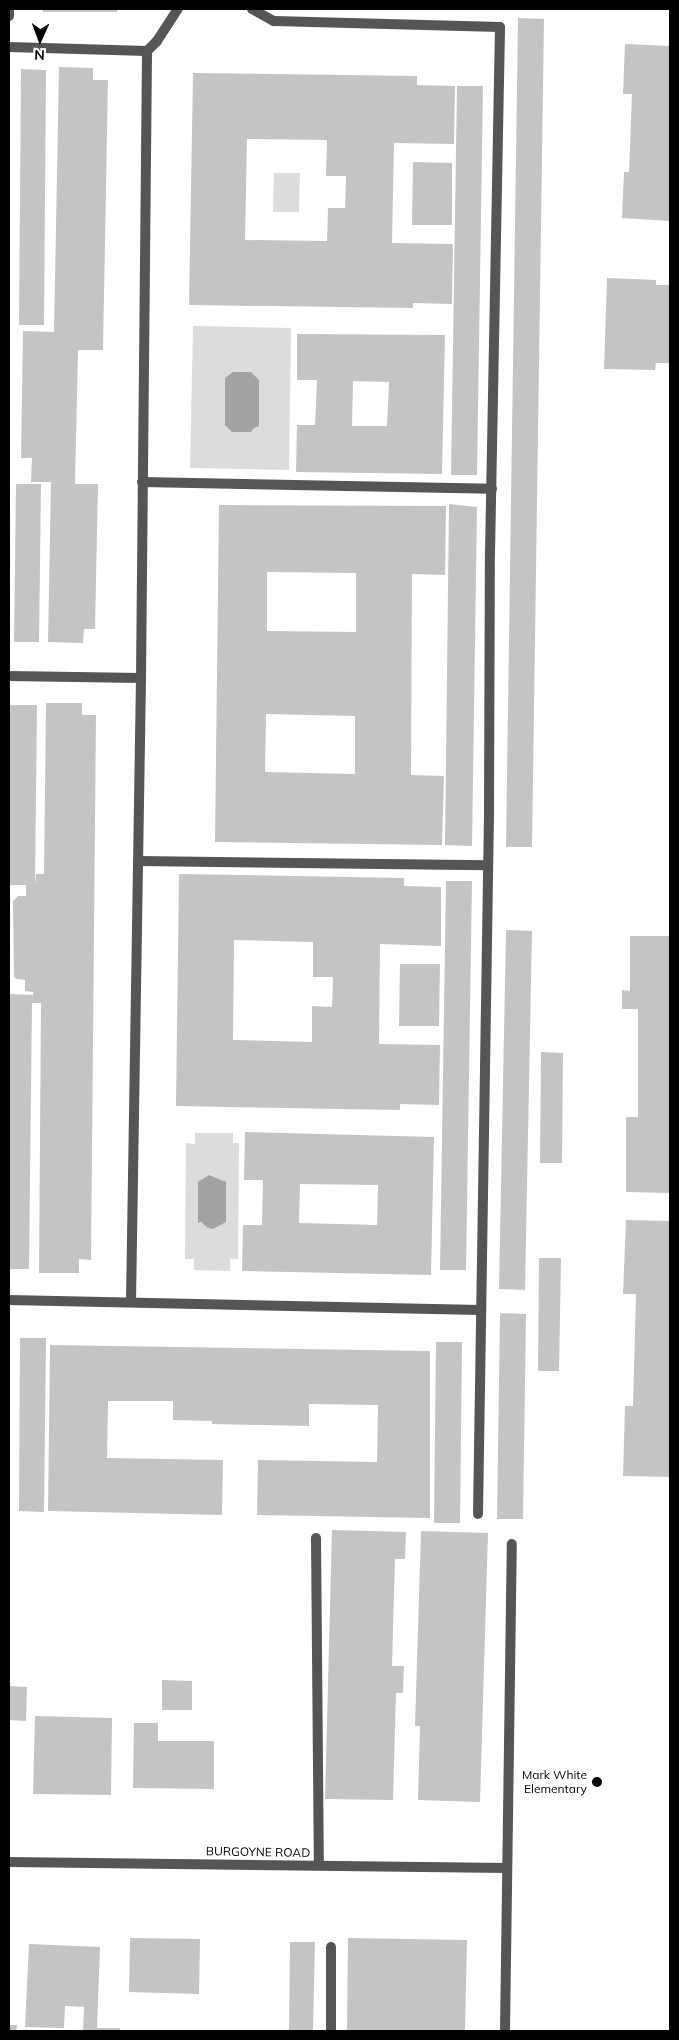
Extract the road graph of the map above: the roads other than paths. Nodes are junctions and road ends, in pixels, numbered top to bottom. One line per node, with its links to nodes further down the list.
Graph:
1 (9, 9): 4 (street)
2 (178, 9): 6 (street)
3 (252, 9): 8 (street)
4 (9, 16)
5 (9, 47): 6 (street)
6 (147, 50): 7 (street)
7 (142, 482): 8 (street); 10 (street)
8 (492, 489): 12 (street)
9 (9, 676): 10 (street)
10 (141, 678): 11 (street)
11 (138, 862): 12 (street); 14 (street)
12 (488, 865): 15 (street)
13 (9, 1300): 14 (street)
14 (130, 1301): 15 (street)
15 (481, 1310): 16 (street)
16 (478, 1514)
17 (316, 1538): 20 (street)
18 (512, 1544): 21 (street)
19 (9, 1862): 20 (street, BURGOYNE ROAD)
20 (318, 1866): 21 (street, BURGOYNE ROAD)
21 (507, 1868): 24 (street)
22 (330, 1947): 23 (street)
23 (331, 2031)
24 (504, 2031)

